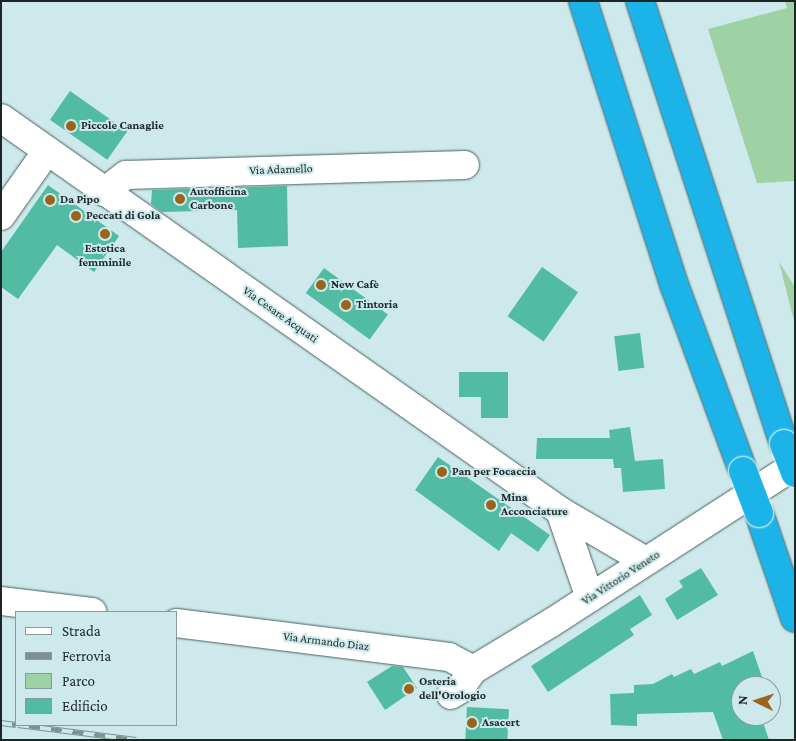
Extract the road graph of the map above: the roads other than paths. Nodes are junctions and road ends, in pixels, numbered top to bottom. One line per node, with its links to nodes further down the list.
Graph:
1 (583, 1): 15 (highway, bridge)
2 (640, 1): 8 (highway)
3 (1, 118): 4 (street, Via Cesare Acquati)
4 (47, 151): 6 (street, Via Cesare Acquati); 7 (street)
5 (465, 165): 6 (street, Via Adamello)
6 (104, 192): 10 (street, Via Cesare Acquati)
7 (1, 216)
8 (789, 455): 9 (highway, bridge); 11 (street, Via Vittorio Veneto)
9 (795, 473)
10 (560, 512): 11 (street, Via Cesare Acquati); 12 (street)
11 (646, 561): 12 (street, Via Vittorio Veneto)
12 (590, 598): 17 (street, Via Vittorio Veneto)
13 (1, 601): 14 (street)
14 (84, 611)
15 (795, 618)
16 (178, 623): 17 (street, Via Armando Diaz)
17 (473, 670): 18 (street, Via Vittorio Veneto)
18 (451, 694)

